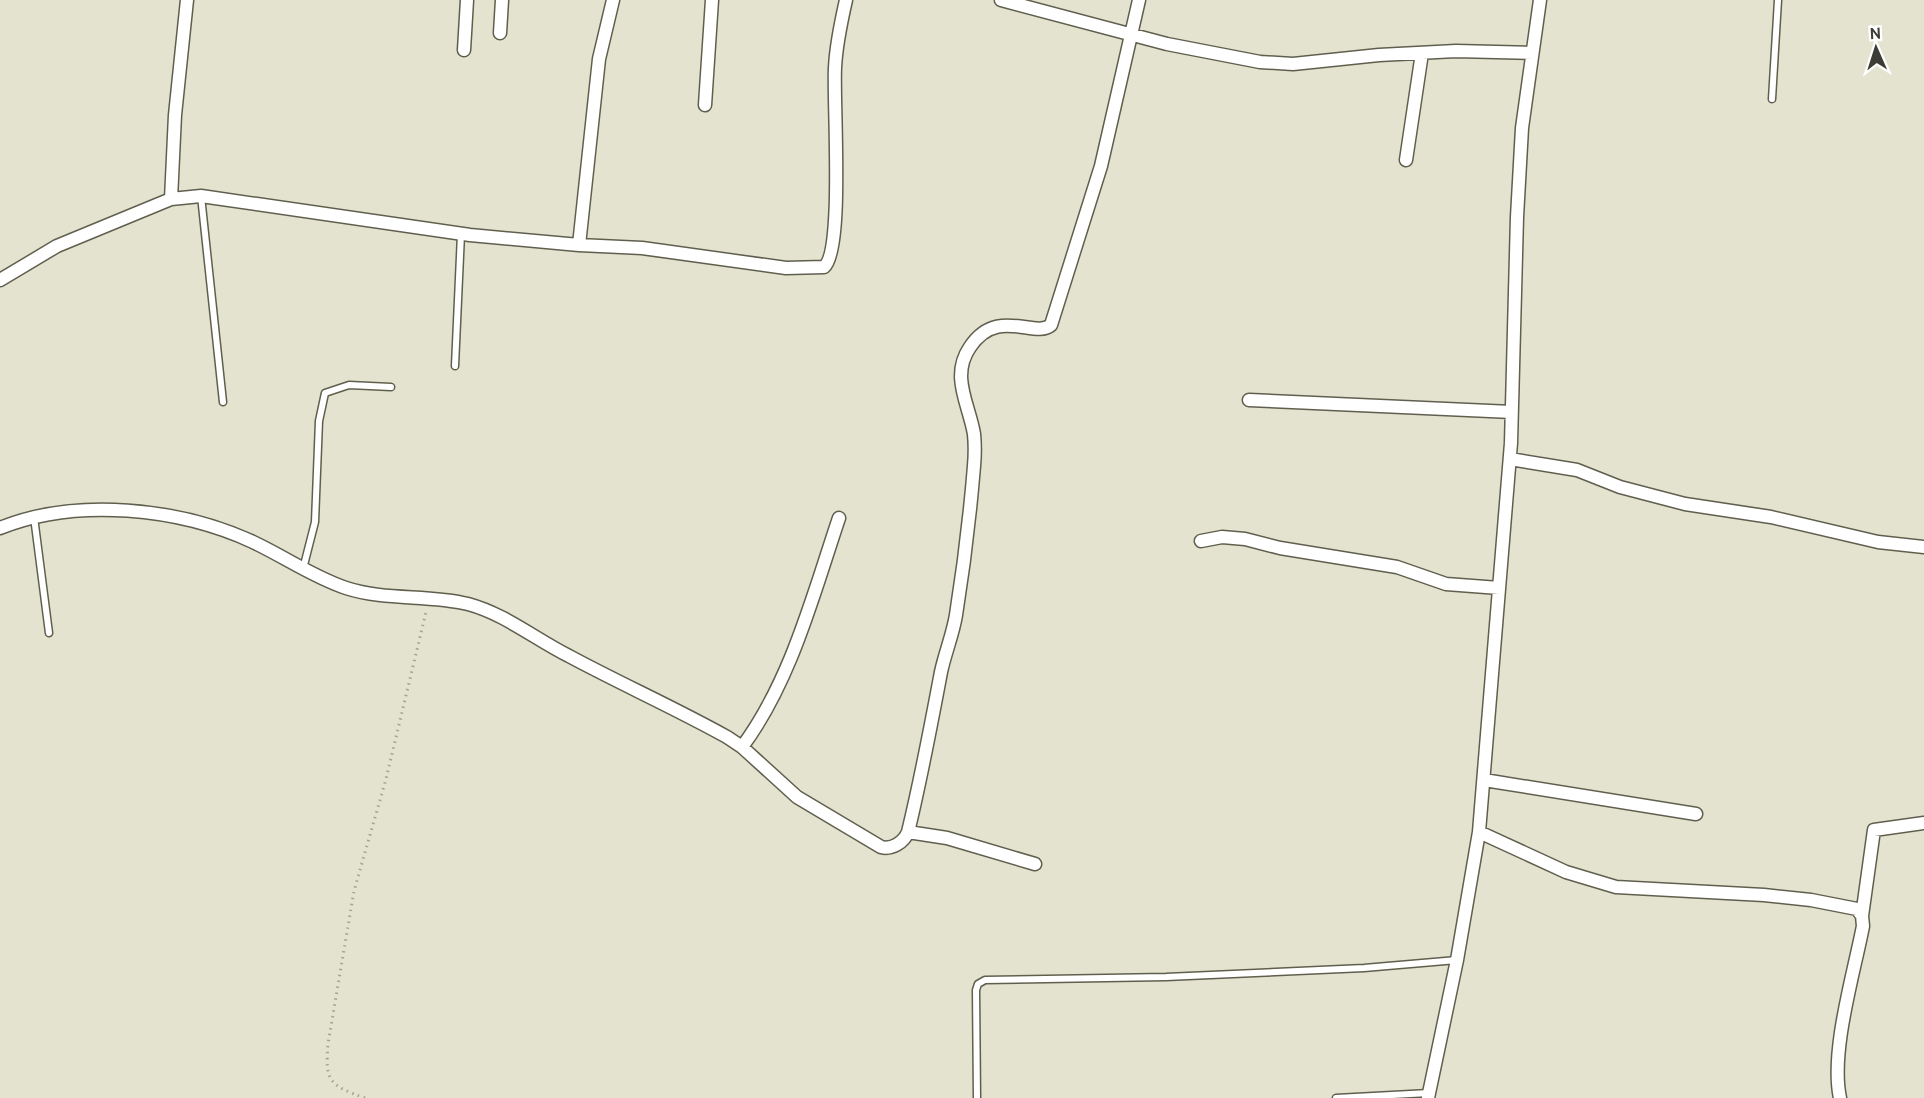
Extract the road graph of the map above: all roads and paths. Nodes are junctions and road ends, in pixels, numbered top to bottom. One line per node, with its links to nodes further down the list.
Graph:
1 (187, 0): 20 (street)
2 (467, 0): 13 (street)
3 (502, 0): 11 (street)
4 (613, 0): 22 (street)
5 (712, 0): 17 (street)
6 (846, 0): 22 (street)
7 (1001, 0): 12 (street)
8 (1140, 0): 12 (street)
9 (1540, 0): 15 (street)
10 (1778, 0): 16 (lane)
11 (500, 33)
12 (1129, 34): 14 (street); 43 (street)
13 (464, 50)
14 (1422, 53): 15 (street); 18 (street)
15 (1532, 53): 28 (street)
16 (1772, 99)
17 (705, 105)
18 (1406, 160)
19 (201, 196): 20 (street); 21 (street); 27 (lane)
20 (171, 199): 23 (street)
21 (461, 233): 22 (street); 24 (lane)
22 (579, 245)
23 (0, 280)
24 (455, 366)
25 (391, 387): 35 (lane)
26 (1250, 400): 28 (street)
27 (223, 402)
28 (1512, 412): 29 (street)
29 (1509, 459): 34 (street); 36 (street)
30 (34, 517): 32 (street); 35 (street); 38 (lane)
31 (839, 518): 39 (street)
32 (0, 528)
33 (1201, 541): 36 (street)
34 (1924, 548)
35 (303, 570): 37 (street)
36 (1499, 588): 40 (street)
37 (430, 600): 39 (street); 49 (path)
38 (50, 633)
39 (742, 747): 43 (street)
40 (1484, 780): 41 (street); 44 (street)
41 (1696, 814)
42 (1924, 823): 46 (street)
43 (908, 832): 45 (street)
44 (1479, 832): 46 (street); 47 (street)
45 (1035, 864)
46 (1862, 916): 52 (street)
47 (1457, 960): 48 (street); 50 (lane)
48 (1428, 1095): 51 (lane)
49 (365, 1098)
50 (977, 1098)
51 (1336, 1098)
52 (1840, 1098)

